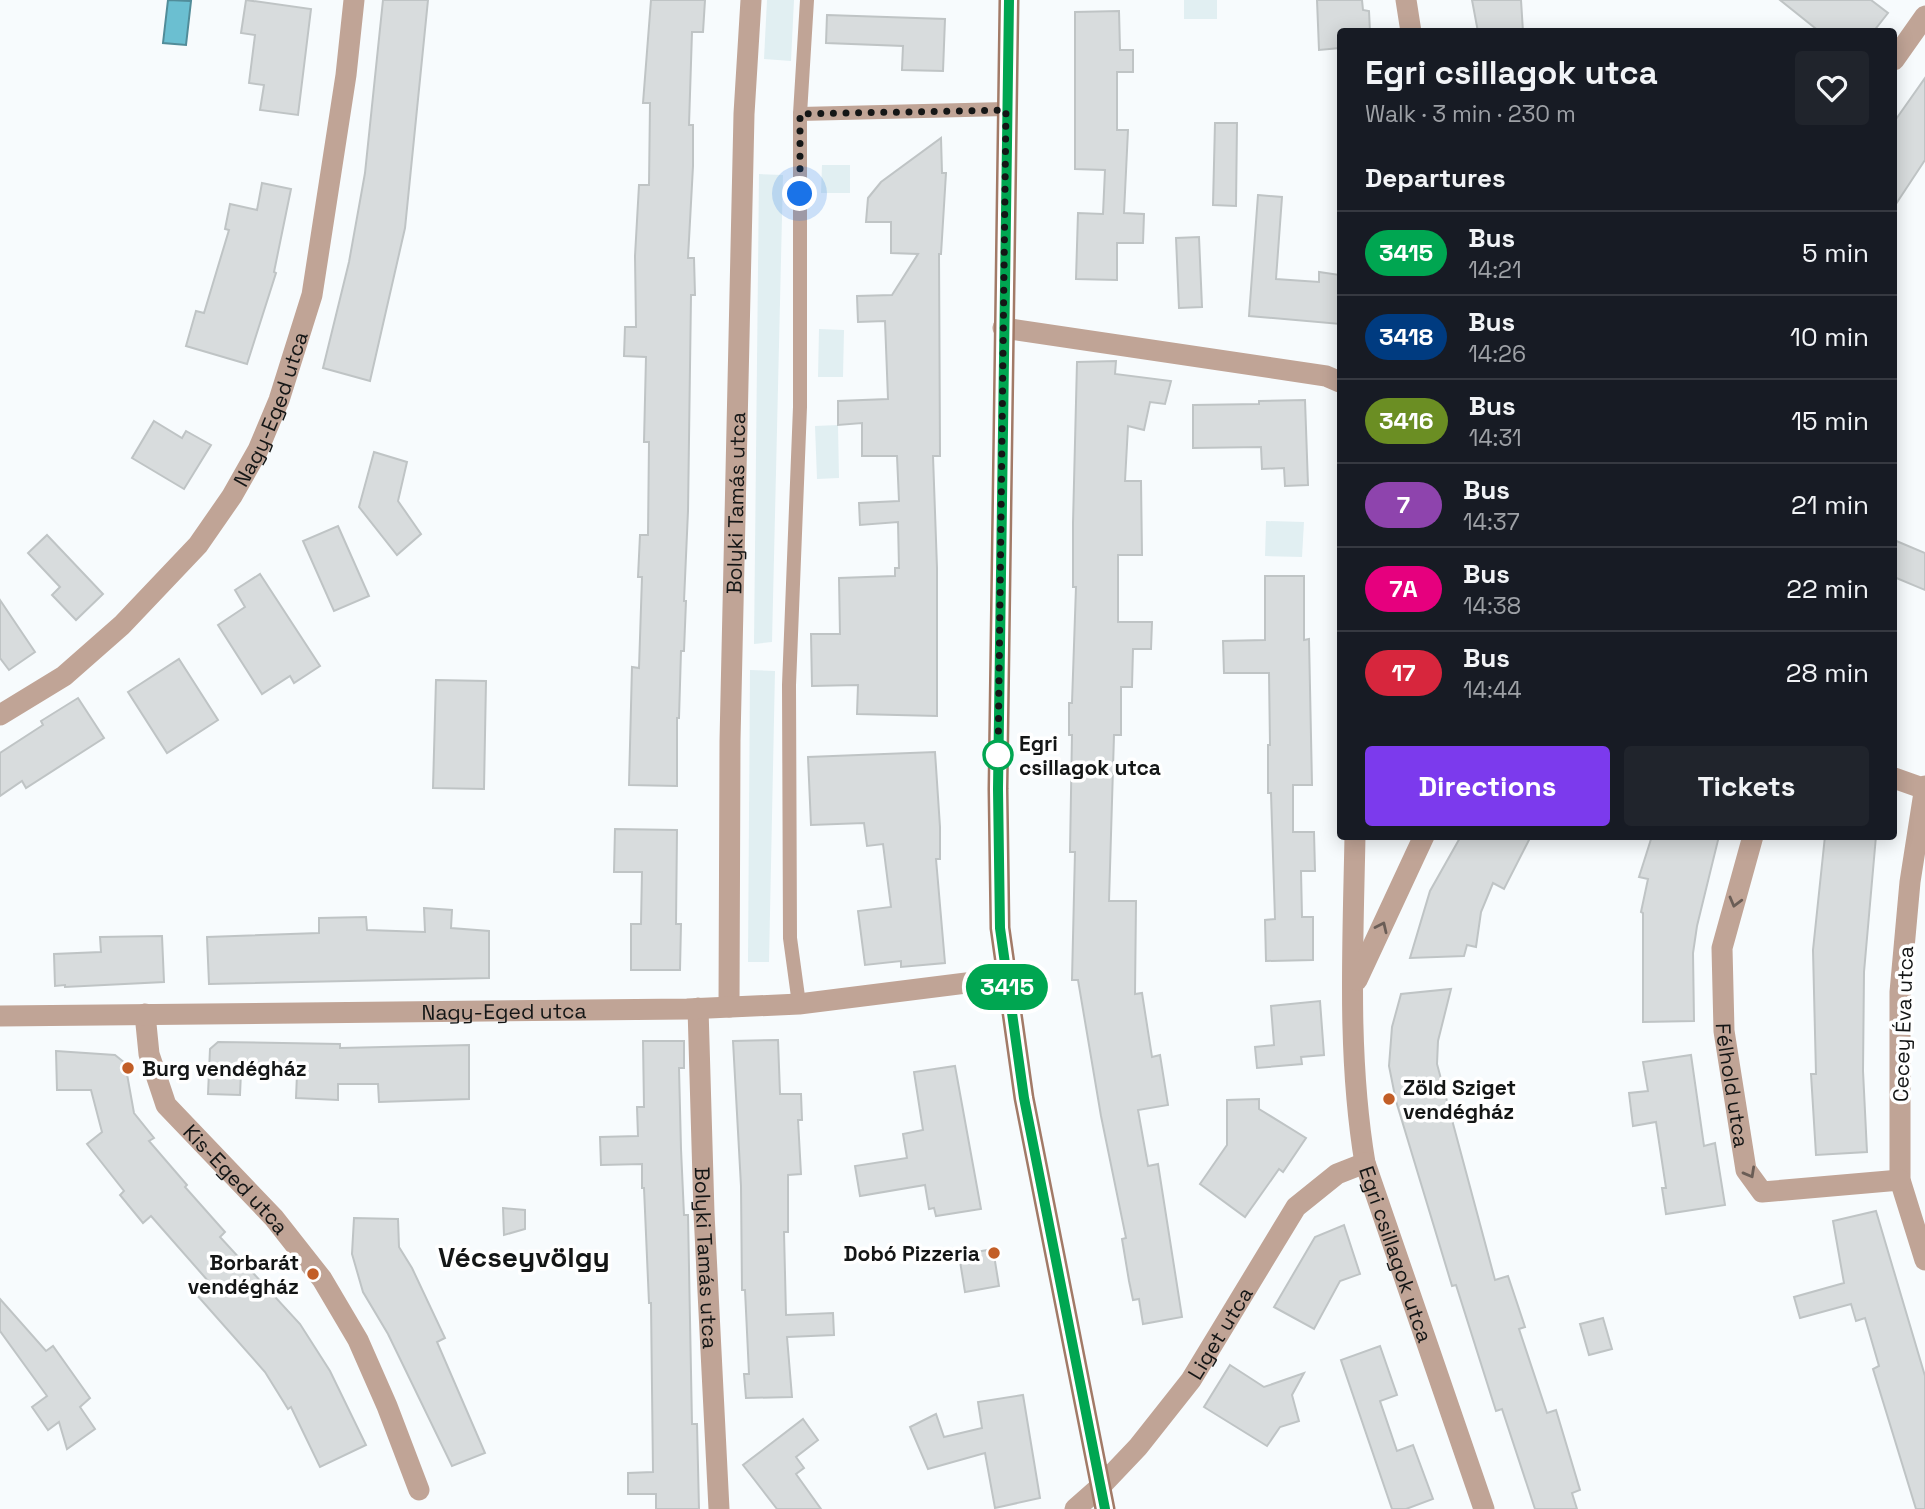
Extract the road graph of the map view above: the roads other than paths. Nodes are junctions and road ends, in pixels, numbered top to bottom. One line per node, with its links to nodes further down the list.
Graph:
1 (354, 0): 13 (street, Nagy-Eged utca)
2 (751, 0): 22 (street, Bolyki Tamás utca)
3 (807, 0): 10 (lane)
4 (1009, 0): 9 (main road)
5 (1406, 0): 7 (street)
6 (1925, 16): 8 (street)
7 (1410, 28)
8 (1897, 56)
9 (1006, 110): 10 (lane); 11 (main road)
10 (800, 114): 21 (lane)
11 (1003, 328): 12 (street); 19 (main road)
12 (1337, 381)
13 (0, 715)
14 (1897, 779): 15 (street)
15 (1925, 788): 27 (street, Cecey Éva utca)
16 (1355, 840): 20 (street, Egri csillagok utca)
17 (1422, 840): 20 (street, Egri csillagok utca, one-way to 17)
18 (1752, 840): 27 (street, Félhold utca, one-way to 27)
19 (1006, 978): 21 (street, Nagy-Eged utca); 29 (main road)
20 (1353, 988): 26 (street, Egri csillagok utca)
21 (799, 1004): 22 (street, Nagy-Eged utca)
22 (729, 1007): 23 (street, Nagy-Eged utca)
23 (698, 1008): 24 (street, Nagy-Eged utca); 31 (street, Bolyki Tamás utca)
24 (145, 1014): 25 (street, Nagy-Eged utca); 30 (street, Kis-Eged utca)
25 (0, 1016)
26 (1365, 1163): 29 (street, Liget utca); 34 (street, Egri csillagok utca)
27 (1900, 1180): 28 (street, Cecey Éva utca)
28 (1925, 1260)
29 (1100, 1486): 32 (street, Liget utca); 33 (main road)
30 (419, 1490)
31 (720, 1508)
32 (1074, 1509)
33 (1105, 1509)
34 (1484, 1509)

